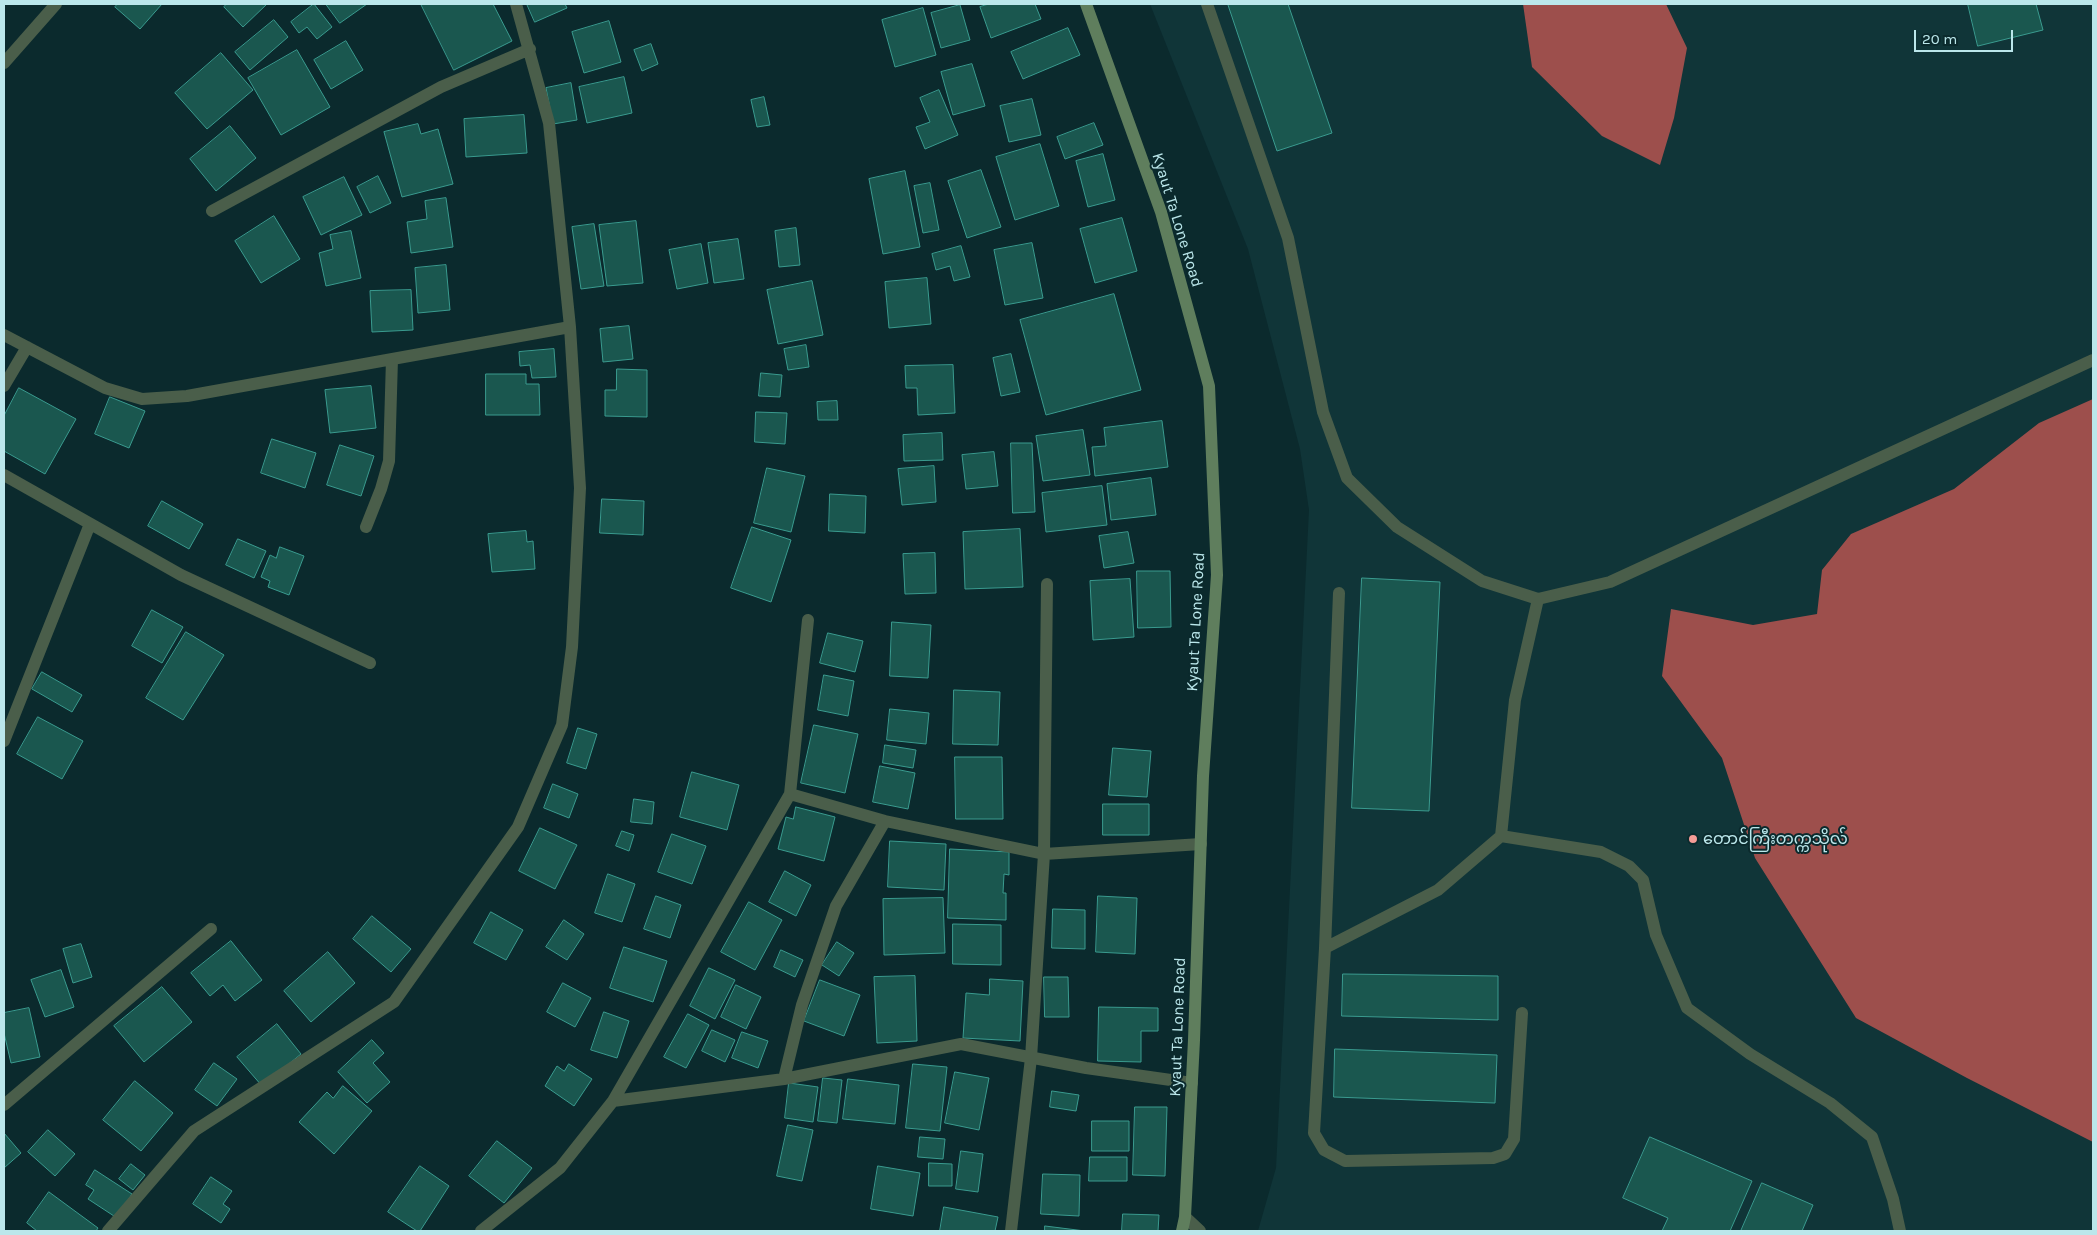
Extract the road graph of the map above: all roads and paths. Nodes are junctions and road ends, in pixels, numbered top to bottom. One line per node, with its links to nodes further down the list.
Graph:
1 (56, 4): 6 (street)
2 (516, 4): 5 (street)
3 (1086, 4): 26 (main road, Kyaut Ta Lone Road)
4 (1207, 4): 19 (street)
5 (530, 49): 7 (street); 8 (street)
6 (4, 62)
7 (212, 211)
8 (570, 327): 11 (street); 37 (street)
9 (4, 335): 10 (street)
10 (27, 348): 11 (street); 13 (street)
11 (392, 359): 16 (street)
12 (2093, 360): 19 (street)
13 (4, 386)
14 (4, 475): 15 (street)
15 (90, 524): 21 (street); 22 (street)
16 (366, 527)
17 (1048, 584): 27 (street)
18 (1339, 592): 29 (street)
19 (1538, 599): 25 (street)
20 (808, 620): 23 (street)
21 (370, 663)
22 (4, 742)
23 (790, 794): 24 (street); 34 (street)
24 (885, 821): 27 (street); 32 (street)
25 (1501, 836): 29 (street); 42 (street)
26 (1200, 844): 27 (street); 33 (main road, Kyaut Ta Lone Road)
27 (1044, 854): 31 (street)
28 (211, 929): 35 (street)
29 (1325, 948): 30 (street)
30 (1522, 1013)
31 (1031, 1058): 32 (street); 33 (street); 39 (street)
32 (784, 1079): 34 (street)
33 (1192, 1083): 36 (main road, Kyaut Ta Lone Road)
34 (613, 1101): 38 (street)
35 (4, 1105)
36 (1185, 1216): 40 (main road, Kyaut Ta Lone Road); 41 (street)
37 (108, 1231)
38 (481, 1231)
39 (1011, 1231)
40 (1182, 1231)
41 (1200, 1231)
42 (1900, 1231)

